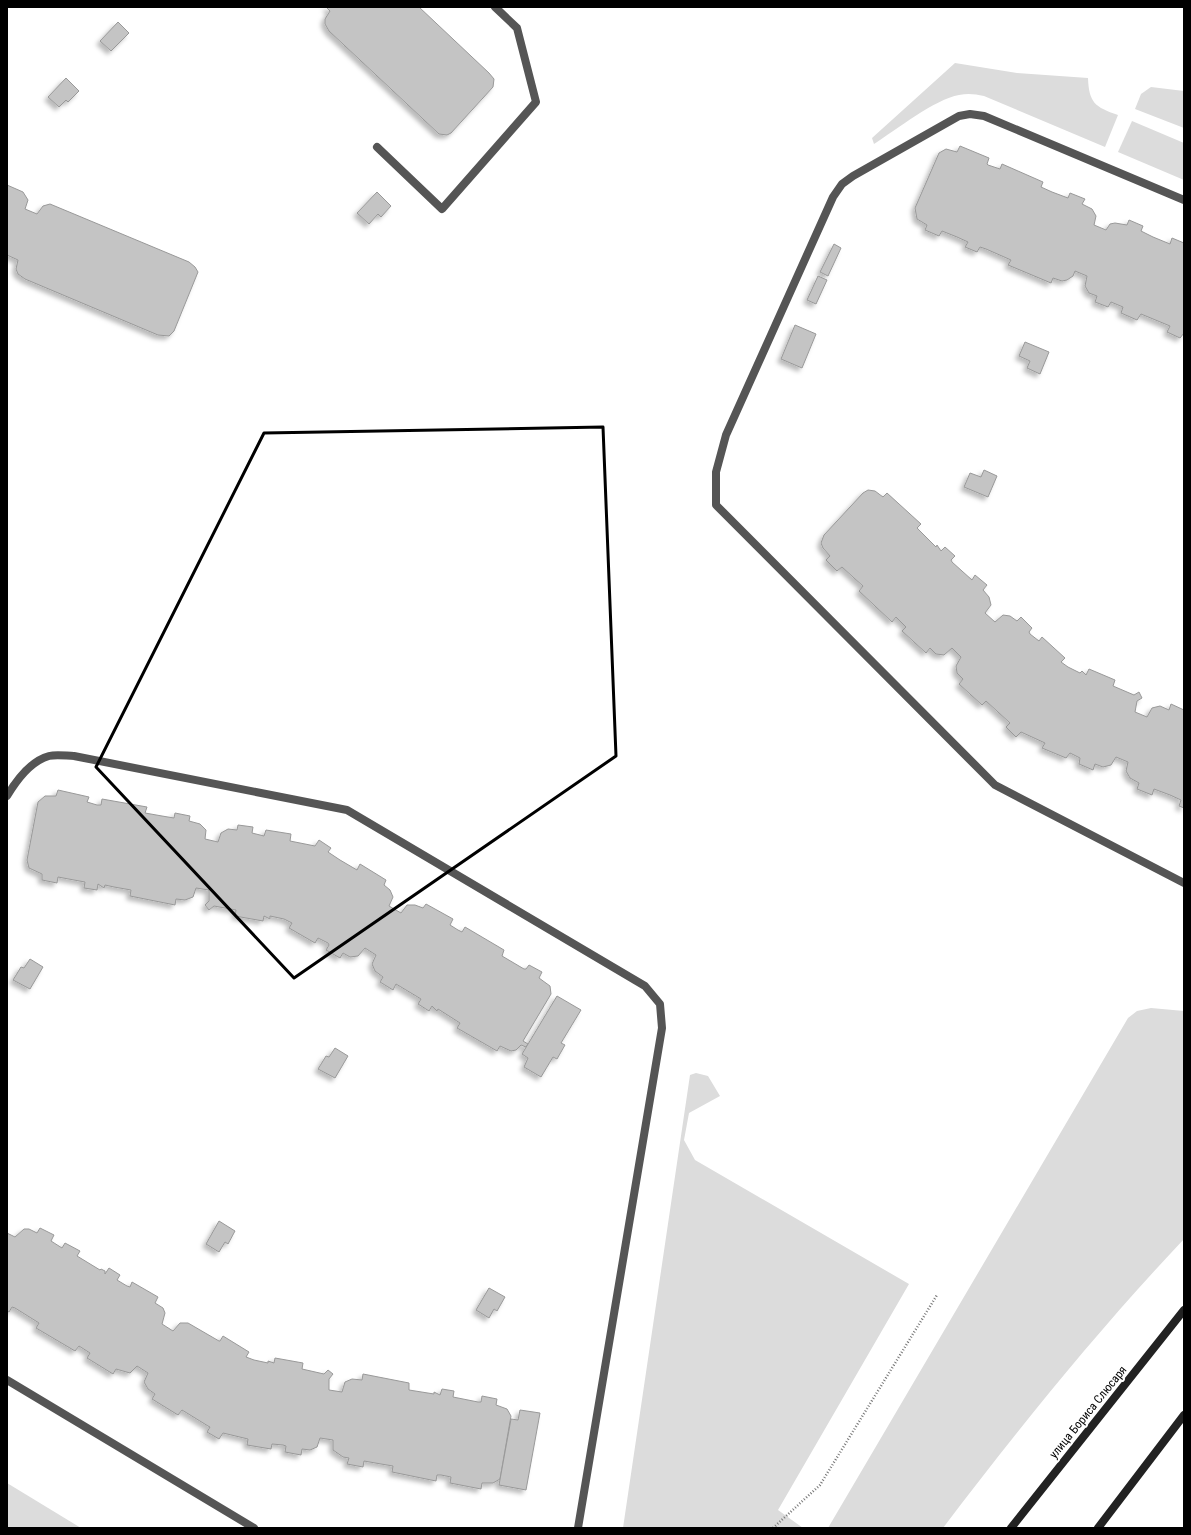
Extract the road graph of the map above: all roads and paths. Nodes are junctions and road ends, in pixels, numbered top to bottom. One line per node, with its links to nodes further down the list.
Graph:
1 (495, 7): 2 (street)
2 (377, 147)
3 (1184, 200): 5 (street)
4 (7, 796): 11 (street)
5 (1184, 883)
6 (937, 1295): 12 (path)
7 (1184, 1310): 13 (main road, улица Бориса Слюсаря)
8 (7, 1380): 10 (street)
9 (1184, 1414): 14 (main road)
10 (254, 1528)
11 (578, 1528)
12 (773, 1528)
13 (1011, 1528)
14 (1098, 1528)

